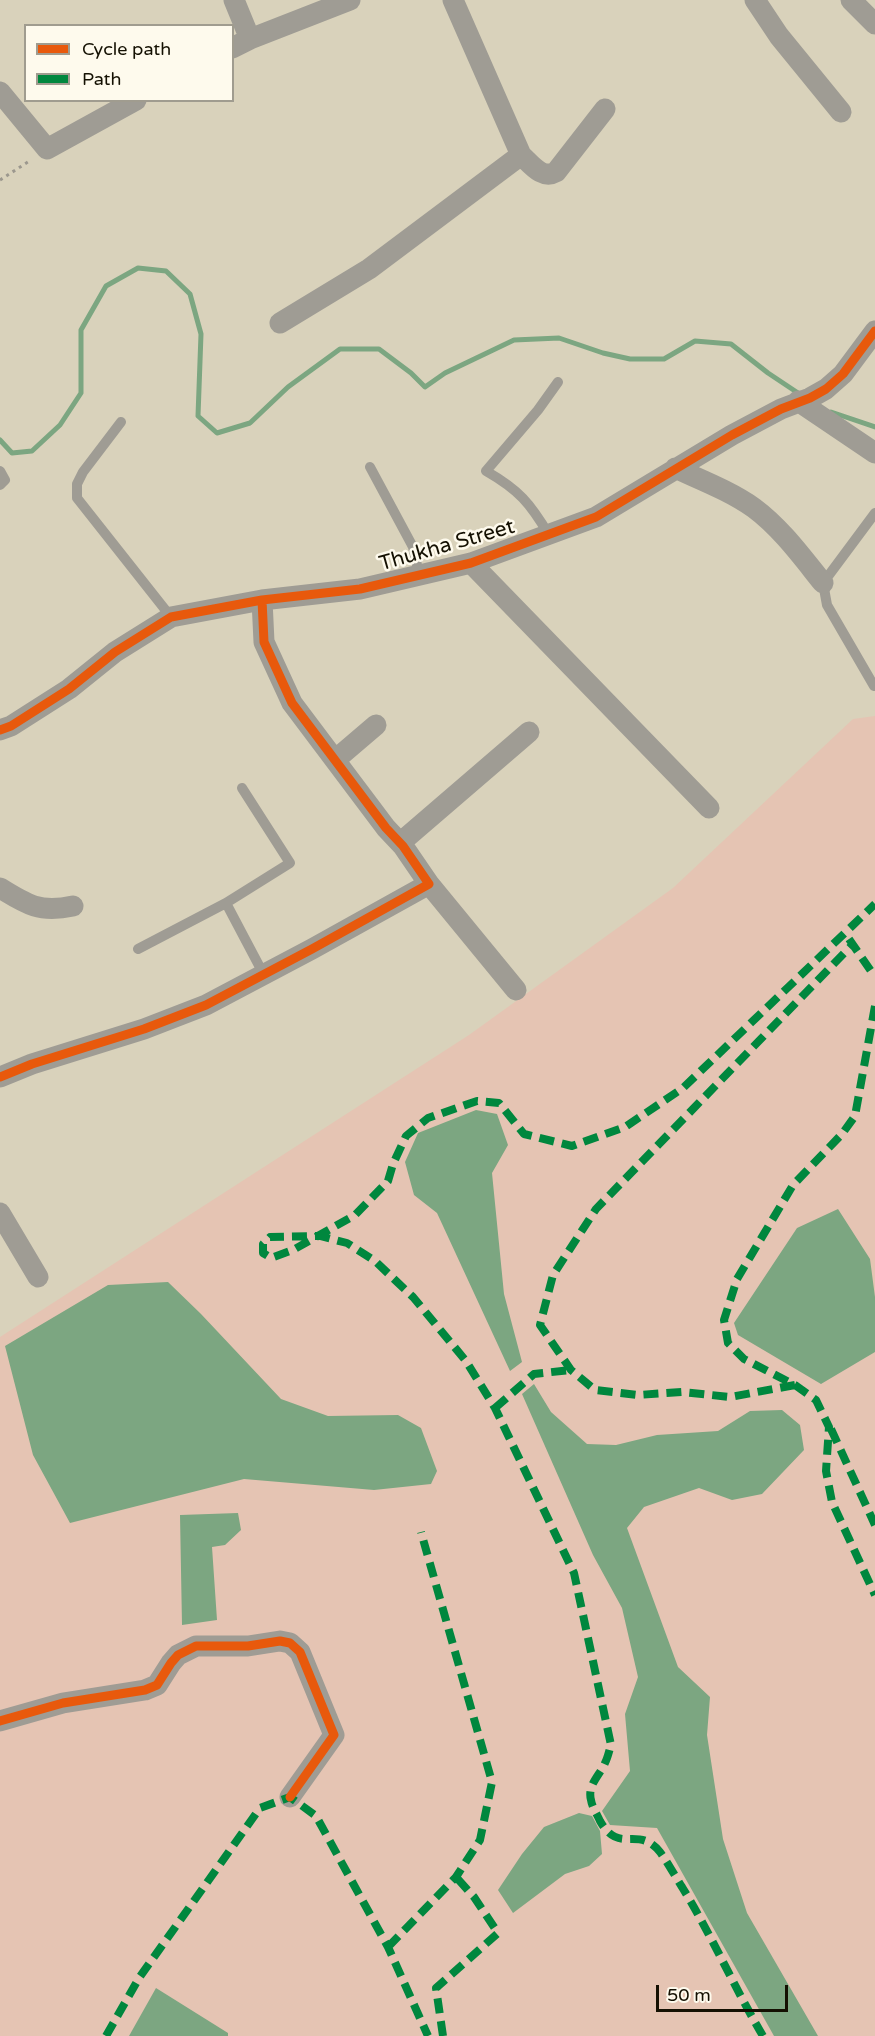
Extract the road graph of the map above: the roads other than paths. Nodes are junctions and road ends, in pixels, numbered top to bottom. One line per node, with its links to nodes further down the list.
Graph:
1 (234, 0): 7 (street)
2 (351, 0): 7 (street)
3 (453, 0): 12 (street)
4 (755, 0): 11 (street)
5 (850, 0): 6 (street)
6 (875, 24)
7 (241, 43)
8 (0, 92): 9 (street)
9 (132, 102)
10 (605, 109): 12 (street)
11 (841, 112)
12 (521, 155): 13 (street)
13 (280, 322)
14 (875, 331): 16 (street, Thukha Street)
15 (558, 382): 24 (lane)
16 (798, 401): 18 (street); 20 (street, Thukha Street)
17 (122, 422): 29 (lane)
18 (875, 453)
19 (369, 467): 26 (lane)
20 (675, 468): 24 (street, Thukha Street); 27 (street)
21 (0, 471): 22 (lane)
22 (0, 485)
23 (875, 513): 27 (lane)
24 (549, 535): 25 (street, Thukha Street)
25 (471, 563): 26 (street, Thukha Street); 36 (street)
26 (419, 574): 28 (street, Thukha Street)
27 (823, 583): 30 (lane)
28 (262, 600): 29 (street, Thukha Street); 34 (street)
29 (171, 617): 32 (street, Thukha Street)
30 (874, 686)
31 (376, 725): 34 (street)
32 (0, 729)
33 (530, 732): 37 (street)
34 (335, 760): 37 (street)
35 (242, 788): 40 (lane)
36 (709, 808)
37 (400, 843): 38 (street)
38 (429, 884): 43 (street); 44 (street)
39 (0, 888): 41 (street)
40 (226, 903): 42 (lane); 43 (lane)
41 (73, 906)
42 (138, 949)
43 (264, 975): 45 (street)
44 (516, 990)
45 (0, 1077)
46 (0, 1213): 47 (street)
47 (38, 1277)
48 (0, 1721): 49 (street)
49 (290, 1797)

